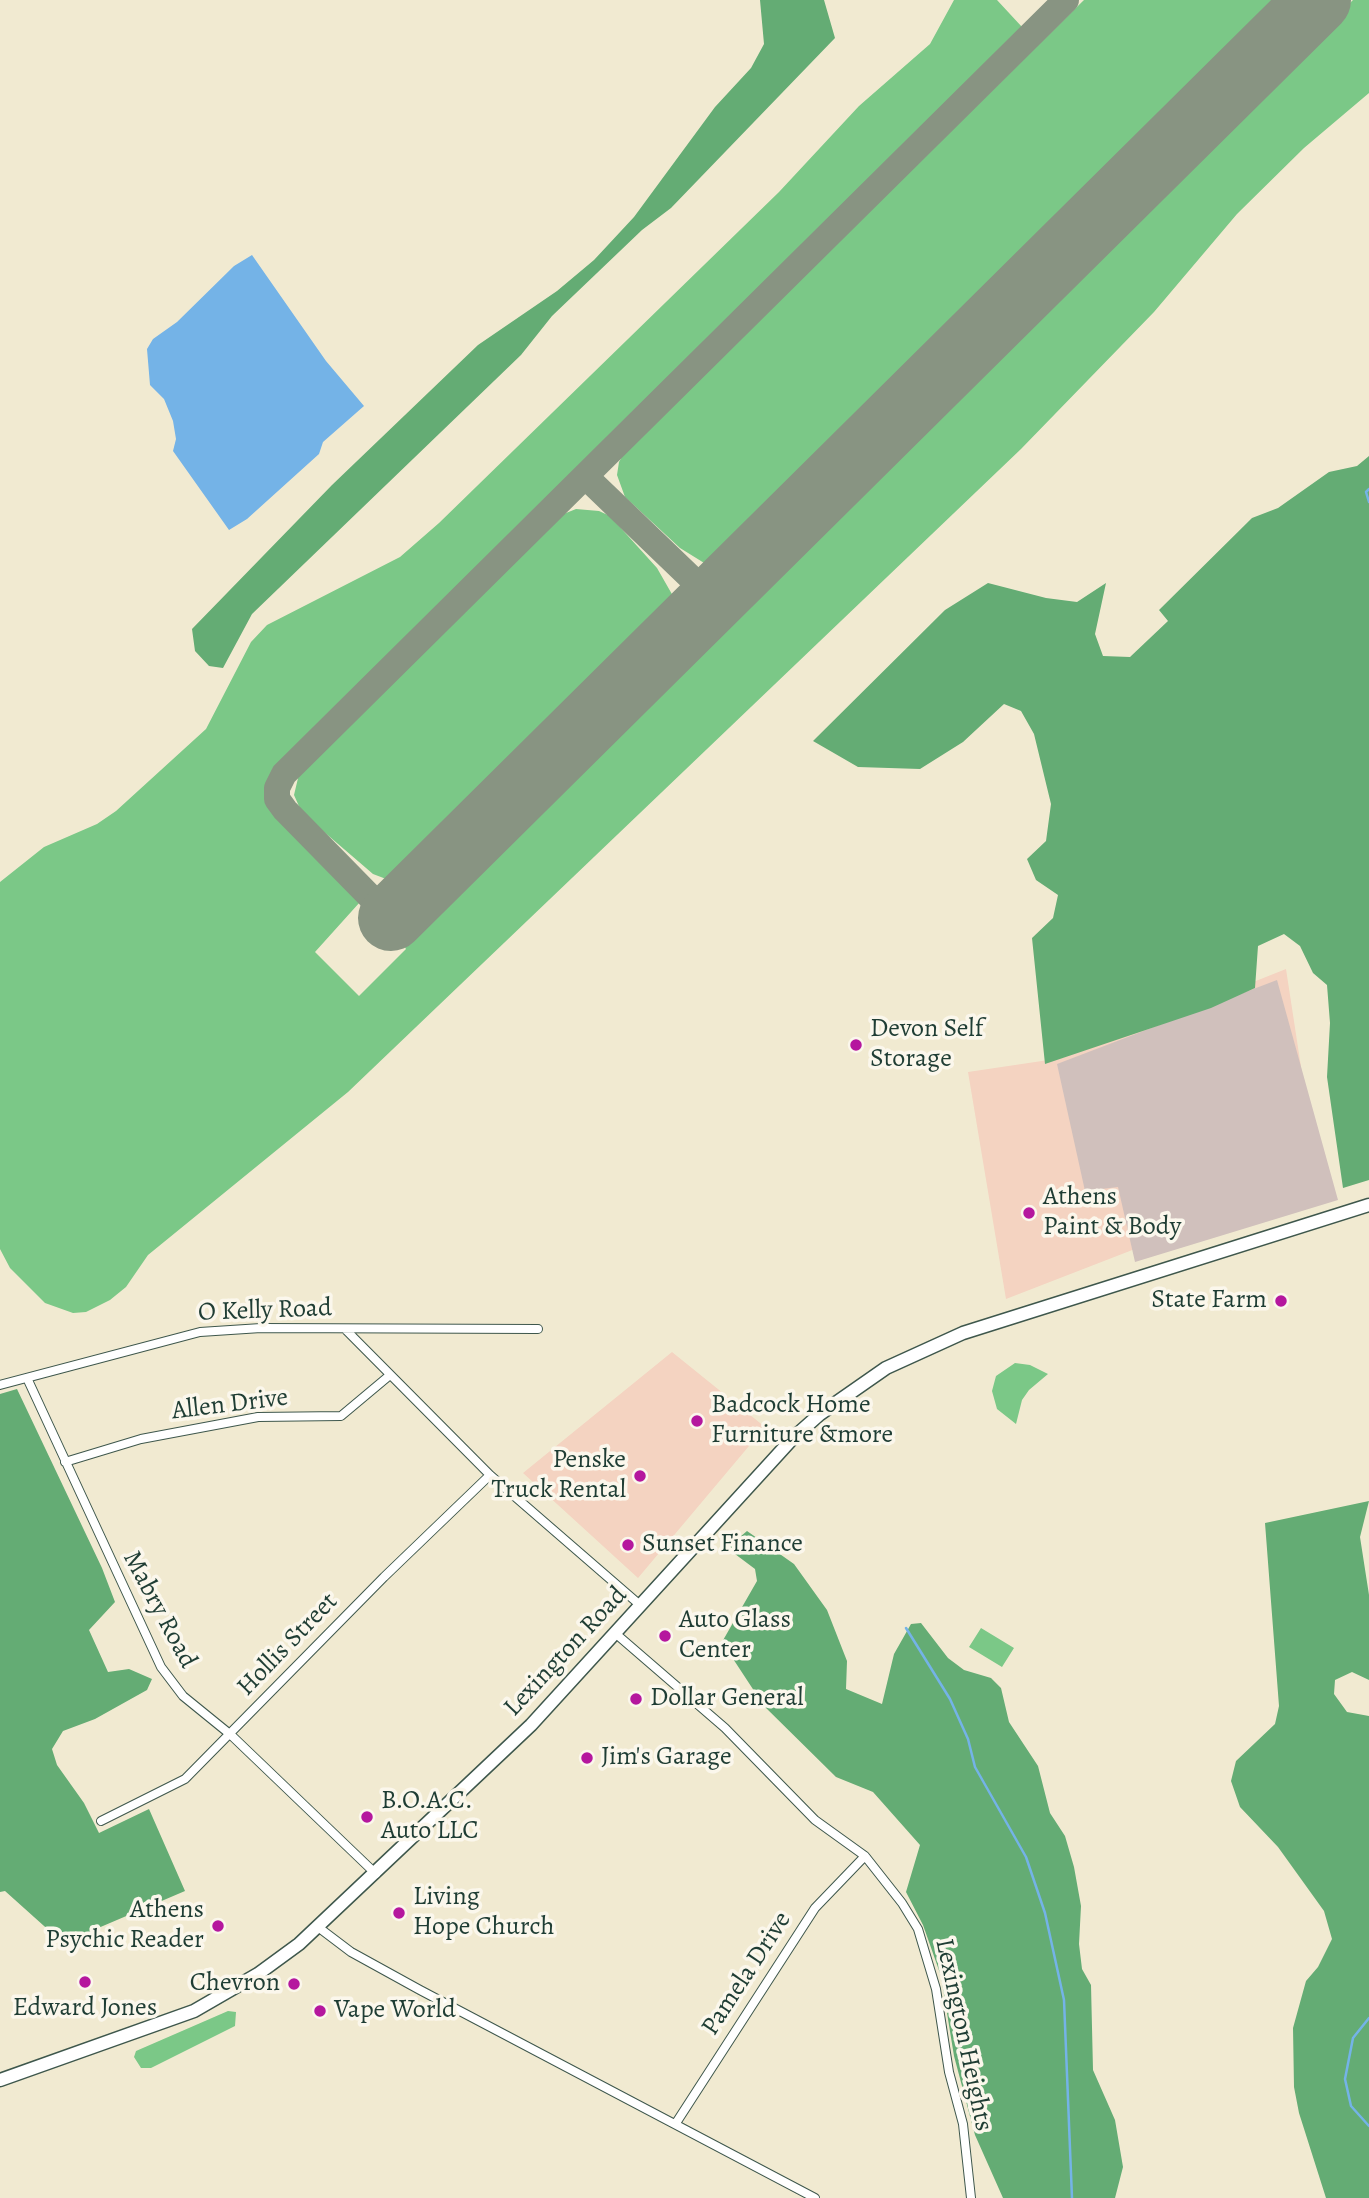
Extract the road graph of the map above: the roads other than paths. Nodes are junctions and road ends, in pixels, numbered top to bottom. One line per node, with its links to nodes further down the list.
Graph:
1 (1369, 1205): 9 (highway, Lexington Road)
2 (345, 1329): 3 (street, O Kelly Road); 4 (street); 5 (street, O Kelly Road)
3 (538, 1329)
4 (390, 1375): 7 (street, Allen Drive); 8 (street)
5 (27, 1378): 6 (street, O Kelly Road); 7 (street, Mabry Road)
6 (0, 1385)
7 (65, 1462): 11 (street, Mabry Road)
8 (490, 1475): 9 (street); 11 (street, Hollis Street)
9 (640, 1605): 10 (highway, Lexington Road)
10 (615, 1633): 13 (street, Lexington Heights); 14 (highway, Lexington Road)
11 (231, 1735): 12 (street, Hollis Street); 14 (street, Mabry Road)
12 (101, 1821)
13 (865, 1856): 17 (street, Pamela Drive); 19 (street, Lexington Heights)
14 (376, 1874): 15 (highway, Lexington Road)
15 (318, 1927): 16 (highway, Lexington Road); 17 (street)
16 (0, 2080)
17 (676, 2123): 18 (street)
18 (815, 2198)
19 (971, 2198)

